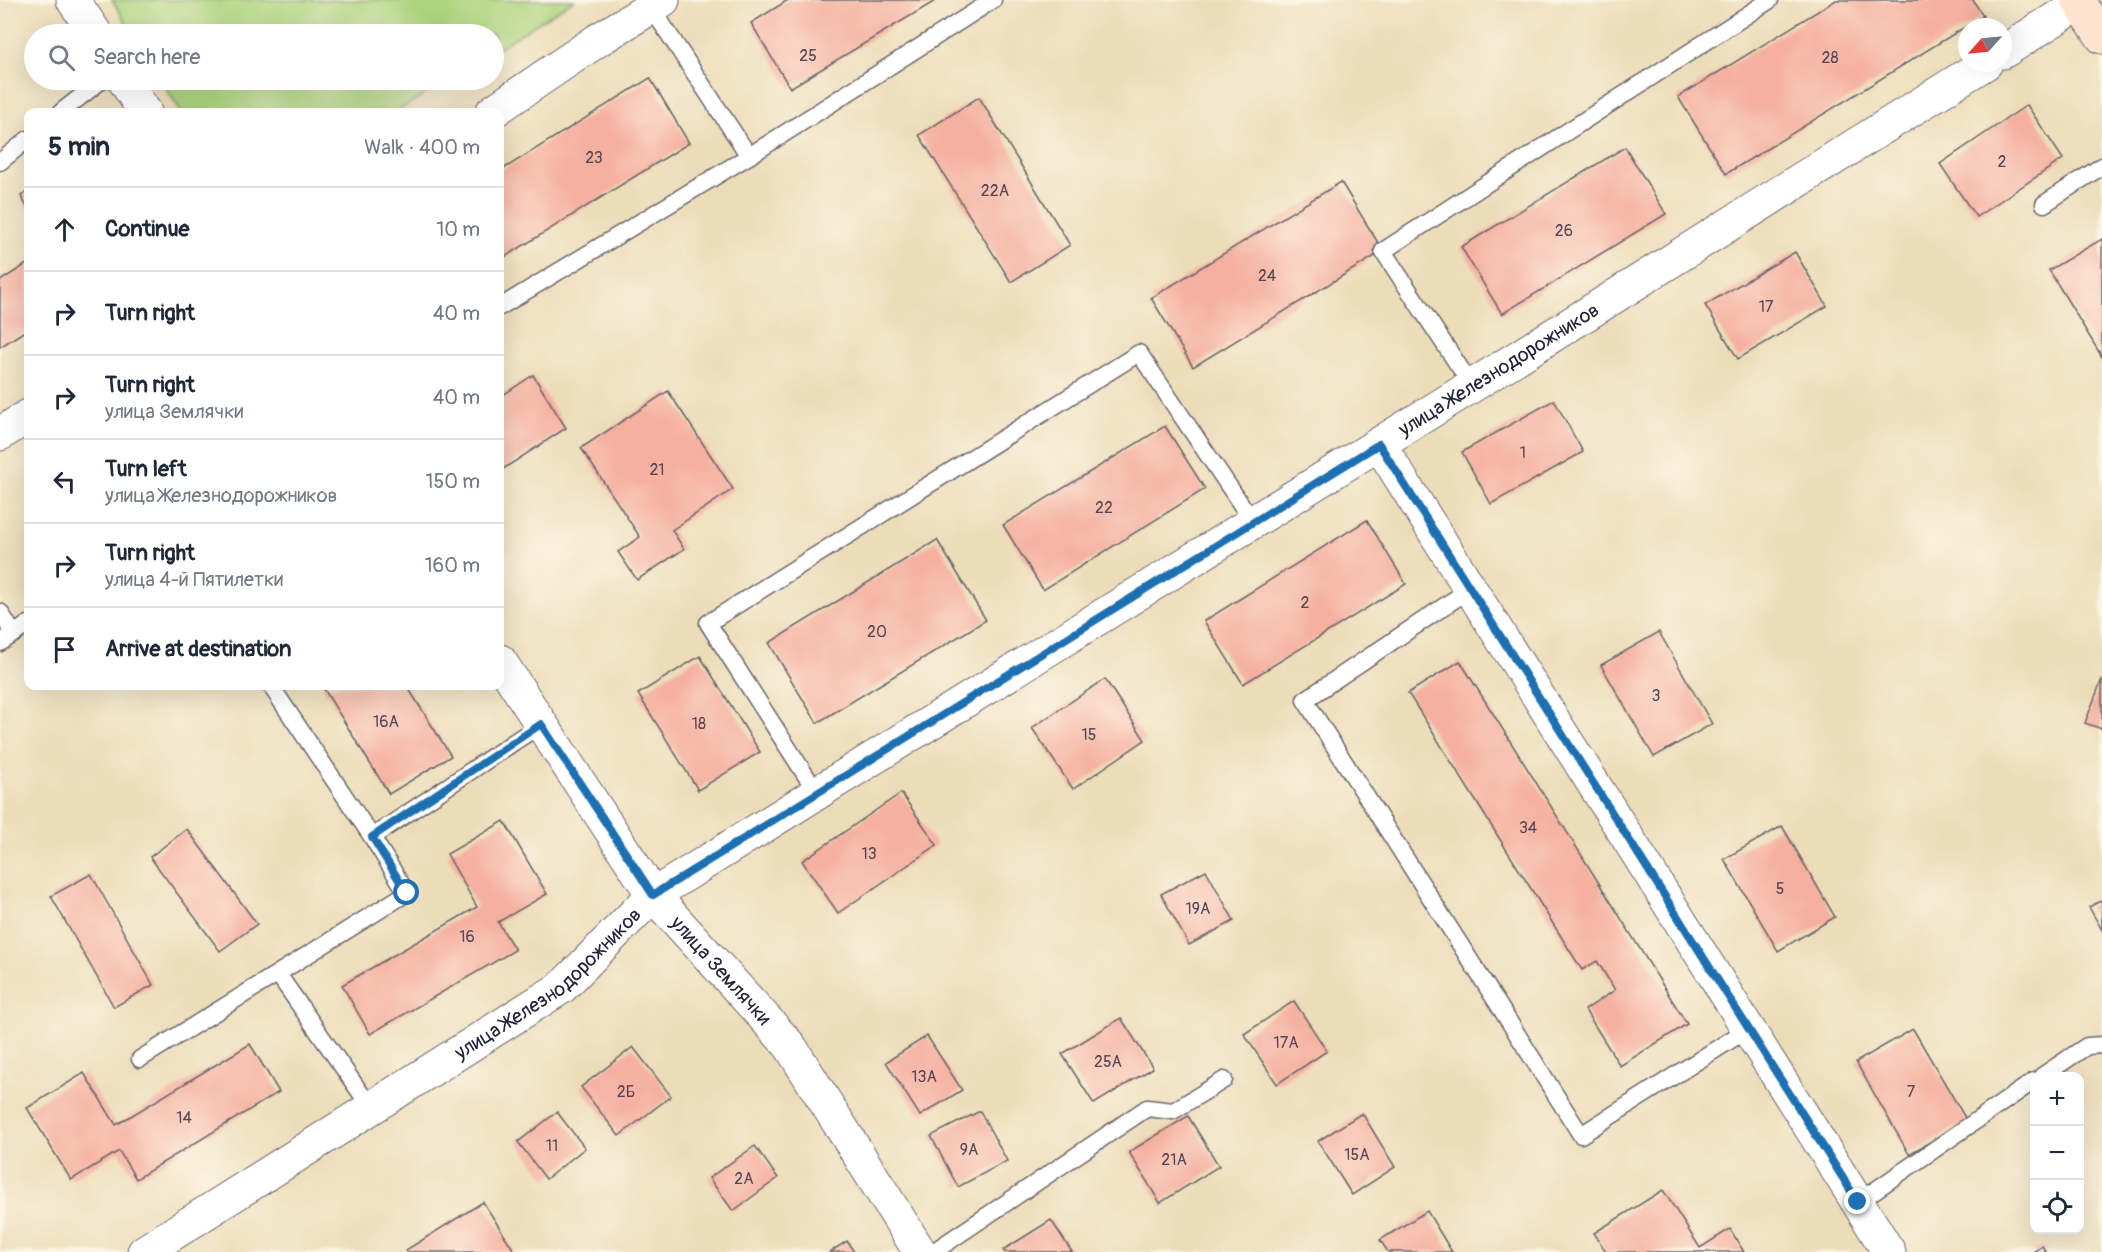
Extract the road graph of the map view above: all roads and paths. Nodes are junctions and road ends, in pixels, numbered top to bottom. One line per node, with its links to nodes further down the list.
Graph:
1 (73, 0): 6 (street)
2 (993, 0): 16 (lane)
3 (1770, 0): 21 (lane)
4 (2079, 1): 7 (street); 8 (street)
5 (657, 4): 14 (street); 16 (lane)
6 (89, 24)
7 (2102, 37)
8 (2012, 46)
9 (1972, 72): 21 (street, улица Железнодорожников)
10 (89, 90): 12 (lane)
11 (131, 90): 13 (street)
12 (66, 108)
13 (142, 108)
14 (498, 108)
15 (24, 142): 17 (lane)
16 (749, 156): 20 (lane)
17 (0, 162)
18 (2102, 166): 19 (lane)
19 (2044, 204)
20 (504, 305)
21 (1472, 386): 24 (street, улица Железнодорожников)
22 (24, 419): 23 (street)
23 (0, 434)
24 (1379, 444): 25 (street, улица Железнодорожников); 26 (street)
25 (1253, 522): 33 (street, улица Железнодорожников); 33 (lane)
26 (1470, 589): 37 (street); 37 (lane)
27 (0, 612): 29 (lane)
28 (24, 627): 29 (lane)
29 (7, 638)
30 (504, 667): 32 (street, улица Землячки)
31 (274, 690): 34 (lane)
32 (541, 724): 34 (lane); 35 (street, улица Землячки)
33 (817, 793): 35 (street, улица Железнодорожников)
34 (372, 837): 36 (lane)
35 (653, 895): 43 (street, улица Железнодорожников); 46 (street, улица Землячки)
36 (278, 974): 39 (lane); 43 (lane)
37 (1749, 1029): 44 (street)
38 (2102, 1045): 40 (lane)
39 (140, 1059)
40 (2049, 1072)
41 (1224, 1080): 47 (lane)
42 (2030, 1084): 44 (lane)
43 (371, 1108): 45 (street, улица Железнодорожников)
44 (1858, 1202): 48 (street)
45 (144, 1252)
46 (920, 1252)
47 (933, 1252)
48 (1890, 1252)

